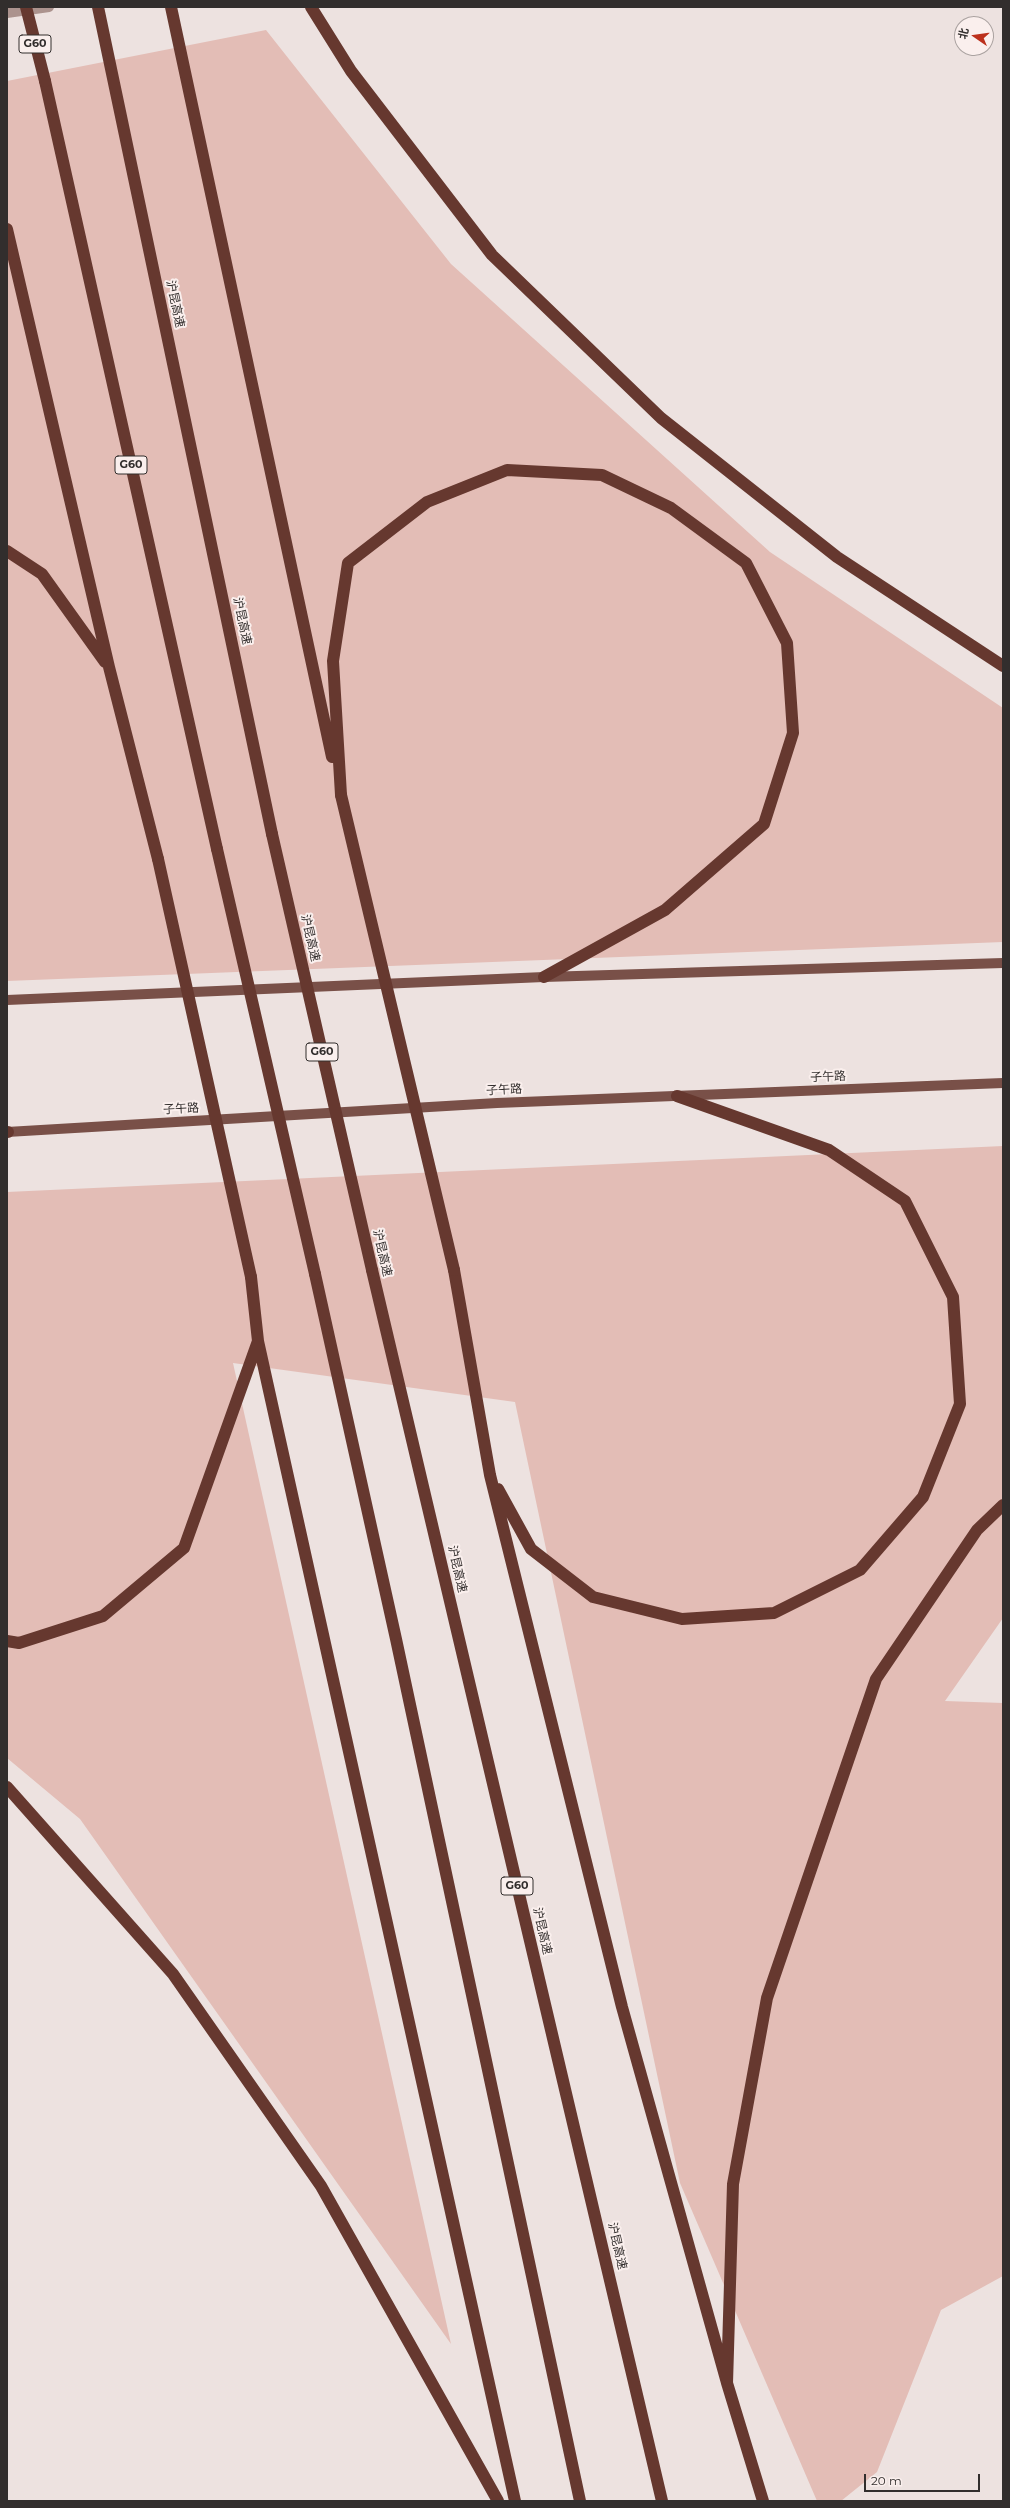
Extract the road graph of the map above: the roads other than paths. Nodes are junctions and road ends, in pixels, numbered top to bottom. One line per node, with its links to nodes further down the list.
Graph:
1 (26, 7): 26 (highway, G60, bridge)
2 (49, 7): 6 (street)
3 (98, 7): 27 (highway, 沪昆高速 / G60, bridge)
4 (171, 7): 11 (highway)
5 (311, 7): 9 (highway)
6 (7, 13)
7 (7, 229): 10 (highway)
8 (7, 551): 10 (highway)
9 (1003, 666)
10 (109, 667): 18 (highway, bridge)
11 (341, 795): 13 (highway); 19 (highway, bridge)
12 (1003, 963): 13 (main road)
13 (544, 977): 14 (main road)
14 (7, 1000)
15 (1003, 1083): 16 (main road, 子午路)
16 (677, 1096): 17 (main road, 子午路); 19 (highway)
17 (7, 1132)
18 (258, 1341): 21 (highway); 25 (highway)
19 (490, 1475): 23 (highway)
20 (1003, 1505): 23 (highway)
21 (7, 1641)
22 (7, 1787): 24 (highway)
23 (727, 2383): 28 (highway)
24 (498, 2501)
25 (515, 2501)
26 (580, 2501)
27 (662, 2501)
28 (763, 2501)

